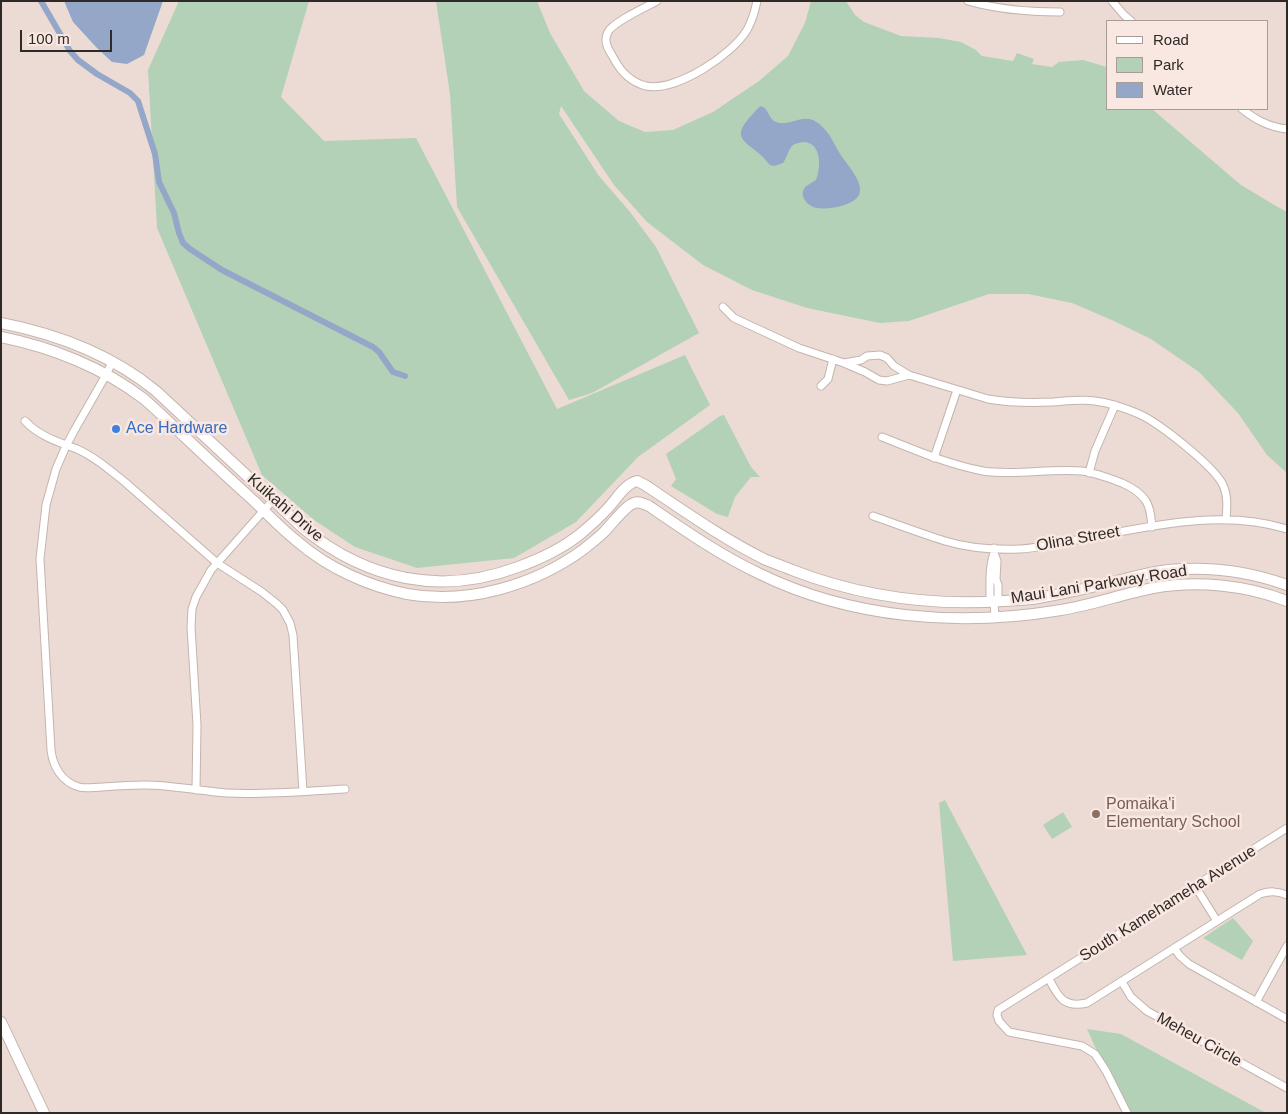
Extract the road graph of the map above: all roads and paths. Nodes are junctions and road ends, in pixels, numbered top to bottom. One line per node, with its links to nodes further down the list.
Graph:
1 (656, 1): 2 (street)
2 (756, 1)
3 (1112, 1): 6 (street)
4 (970, 2): 5 (street)
5 (1060, 12)
6 (1130, 20)
7 (1243, 110): 8 (street)
8 (1287, 129)
9 (723, 307): 12 (street)
10 (1, 323): 13 (main road, Kuikahi Drive)
11 (1, 337): 15 (main road, Kuikahi Drive)
12 (833, 359): 14 (street); 17 (street)
13 (112, 362): 15 (street); 26 (main road, Kuikahi Drive)
14 (844, 362): 16 (street); 16 (street)
15 (106, 375): 22 (street); 28 (main road, Kuikahi Drive)
16 (909, 376): 18 (street)
17 (821, 386)
18 (957, 390): 19 (street); 23 (street)
19 (1115, 405): 24 (street); 30 (street)
20 (25, 421): 22 (street)
21 (882, 437): 23 (street)
22 (66, 446): 34 (street); 40 (street)
23 (934, 458): 24 (street)
24 (1090, 472): 31 (street)
25 (637, 481): 26 (main road, Kuikahi Drive); 36 (main road, Maui Lani Parkway Road)
26 (273, 500): 28 (street)
27 (636, 502): 28 (main road, Kuikahi Drive); 38 (main road, Maui Lani Parkway Road)
28 (263, 510): 34 (street)
29 (872, 516): 33 (street, Olina Street)
30 (1226, 519): 31 (street, Olina Street); 32 (street, Olina Street)
31 (1152, 527): 33 (street, Olina Street)
32 (1287, 529)
33 (994, 551): 36 (street)
34 (217, 563): 40 (street); 41 (street)
35 (1287, 585): 36 (main road, Maui Lani Parkway Road)
36 (994, 601): 38 (street)
37 (1287, 601): 38 (main road, Maui Lani Parkway Road)
38 (995, 618)
39 (346, 789): 41 (street)
40 (196, 790): 41 (street)
41 (303, 791)
42 (1287, 828): 43 (street, South Kamehameha Avenue)
43 (1196, 886): 45 (street); 48 (street, South Kamehameha Avenue)
44 (1287, 895): 45 (street)
45 (1217, 921): 47 (street)
46 (1287, 946): 50 (street)
47 (1174, 948): 49 (street); 50 (street)
48 (1049, 979): 49 (street); 55 (street, South Kamehameha Avenue)
49 (1122, 982): 53 (street, Meheu Circle)
50 (1256, 1002): 51 (street)
51 (1287, 1019)
52 (1, 1022): 54 (main road)
53 (1287, 1088)
54 (44, 1113)
55 (1127, 1113)

